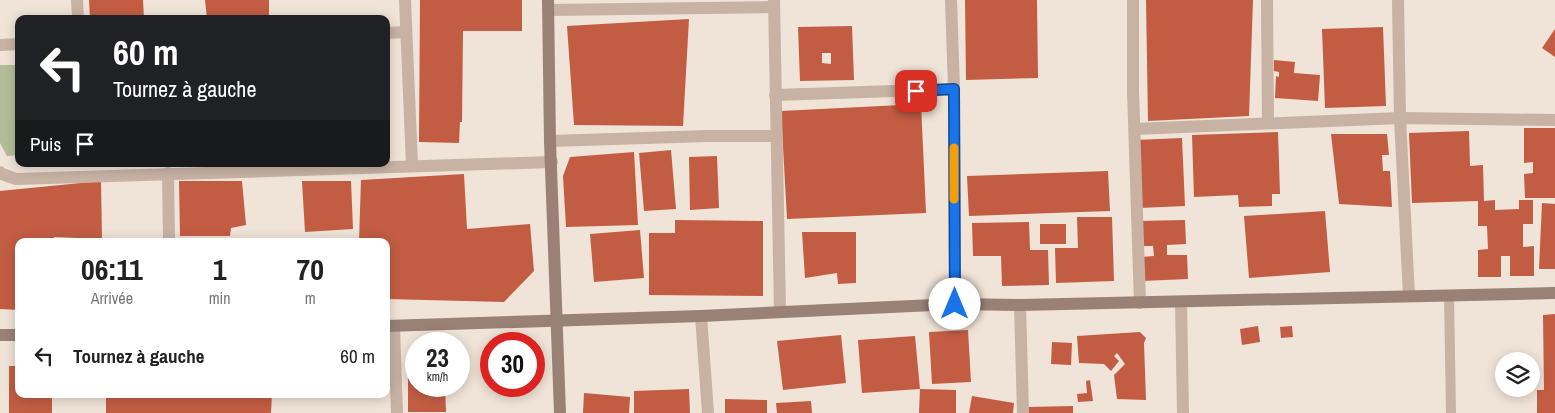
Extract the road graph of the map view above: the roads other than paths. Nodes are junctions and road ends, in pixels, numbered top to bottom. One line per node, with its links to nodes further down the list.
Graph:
1 (77, 0): 9 (street)
2 (405, 0): 10 (street)
3 (951, 0): 14 (street)
4 (1133, 0): 19 (street)
5 (1267, 0): 18 (street)
6 (1398, 0): 16 (street)
7 (774, 3): 8 (street); 15 (street)
8 (548, 5): 21 (street)
9 (78, 15)
10 (406, 32): 11 (street); 23 (street)
11 (390, 33)
12 (15, 44): 13 (street)
13 (0, 45)
14 (954, 89): 15 (street); 35 (street)
15 (775, 96): 20 (street)
16 (1400, 118): 17 (street); 18 (street); 32 (street)
17 (1555, 120)
18 (1268, 122): 19 (street)
19 (1135, 128): 33 (street)
20 (775, 136): 21 (street); 37 (street)
21 (550, 141): 22 (street)
22 (552, 162): 23 (street); 39 (street)
23 (412, 165): 24 (street)
24 (390, 166)
25 (351, 167): 28 (street)
26 (85, 170): 27 (street); 28 (street)
27 (0, 172)
28 (168, 173): 29 (street)
29 (169, 238)
30 (1555, 293): 31 (street)
31 (1449, 295): 32 (street); 48 (lane)
32 (1409, 296): 34 (street)
33 (1140, 302): 34 (street); 36 (street)
34 (1181, 302): 47 (street)
35 (955, 304): 36 (street); 37 (street)
36 (1020, 305): 46 (street)
37 (780, 311): 38 (street)
38 (701, 316): 39 (street); 45 (street)
39 (556, 319): 40 (street); 44 (street)
40 (390, 326): 43 (street)
41 (15, 334): 42 (street)
42 (0, 335)
43 (397, 413)
44 (560, 413)
45 (708, 413)
46 (1023, 413)
47 (1183, 413)
48 (1451, 413)

